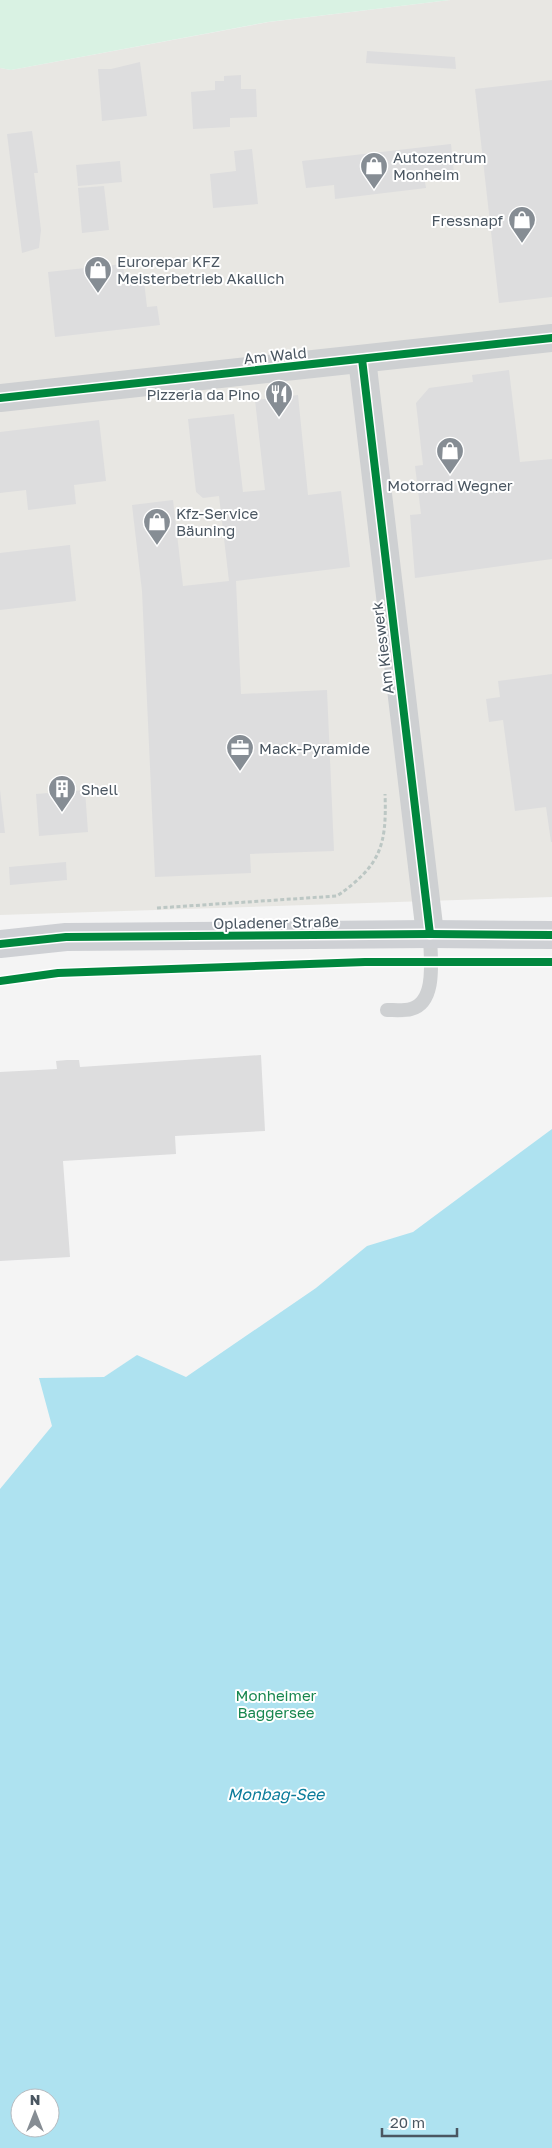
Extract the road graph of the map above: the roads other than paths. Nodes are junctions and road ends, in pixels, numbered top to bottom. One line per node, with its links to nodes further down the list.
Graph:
1 (552, 338): 2 (street, Am Wald)
2 (362, 359): 3 (street, Am Wald); 4 (street, Am Kieswerk)
3 (0, 398)
4 (430, 934): 5 (street, Opladener Straße); 6 (street, Opladener Straße); 7 (lane)
5 (552, 935)
6 (0, 944)
7 (387, 1010)

